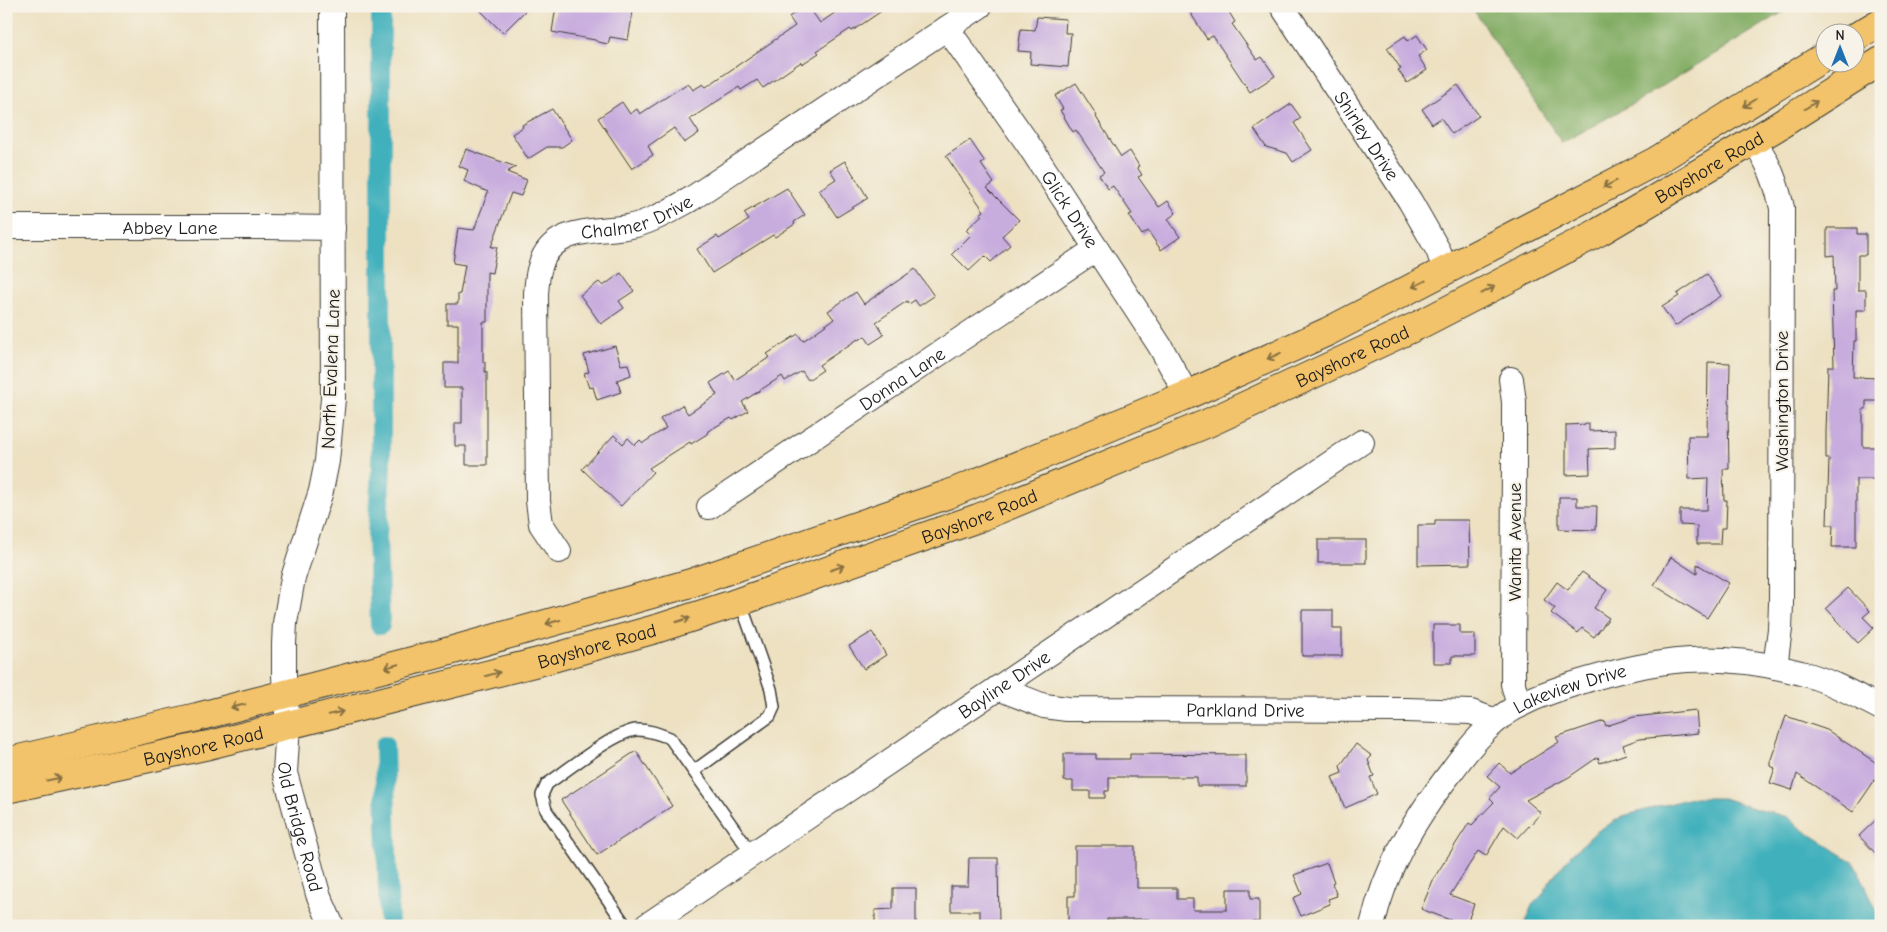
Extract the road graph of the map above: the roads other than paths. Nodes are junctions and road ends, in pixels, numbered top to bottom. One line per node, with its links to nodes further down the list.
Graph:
1 (332, 6): 12 (street, North Evalena Lane)
2 (980, 6): 5 (street, Chalmer Drive)
3 (1282, 6): 14 (street, Shirley Drive)
4 (1881, 22): 6 (main road)
5 (947, 28): 13 (street, Glick Drive); 20 (street, Chalmer Drive)
6 (1864, 32)
7 (1881, 62): 10 (main road, Bayshore Road, one-way to 7)
8 (1814, 63): 9 (main road, Bayshore Road)
9 (1792, 77): 10 (main road); 14 (main road, Bayshore Road, one-way to 14)
10 (1765, 135): 15 (main road, Bayshore Road, one-way to 10); 22 (street, Washington Drive)
11 (6, 227): 12 (street, Abbey Lane)
12 (333, 228): 24 (street, North Evalena Lane)
13 (1096, 249): 17 (street, Glick Drive); 19 (street, Donna Lane)
14 (1445, 270): 15 (main road); 17 (main road, Bayshore Road, one-way to 17)
15 (1430, 320): 21 (main road, Bayshore Road, one-way to 15)
16 (1511, 378): 25 (street, Wanita Avenue)
17 (1187, 395): 24 (main road, Bayshore Road, one-way to 24)
18 (1362, 442): 23 (street, Bayline Drive)
19 (709, 507)
20 (559, 551)
21 (740, 601): 28 (main road, Bayshore Road, one-way to 21); 30 (lane)
22 (1775, 667): 25 (street, Lakeview Drive); 26 (street, Lakeview Drive)
23 (998, 688): 27 (street, Parkland Drive); 32 (street, Bayline Drive)
24 (285, 694): 28 (street, North Evalena Lane); 29 (main road, Bayshore Road, one-way to 29)
25 (1519, 706): 27 (street, Lakeview Drive)
26 (1881, 708)
27 (1496, 721): 36 (street, Lakeview Drive)
28 (288, 725): 31 (main road, Bayshore Road, one-way to 28); 33 (street, Old Bridge Road)
29 (6, 762)
30 (694, 771): 32 (lane); 34 (lane)
31 (6, 789)
32 (752, 854): 35 (street, Bayline Drive)
33 (332, 926)
34 (626, 926)
35 (646, 926)
36 (1372, 926)

